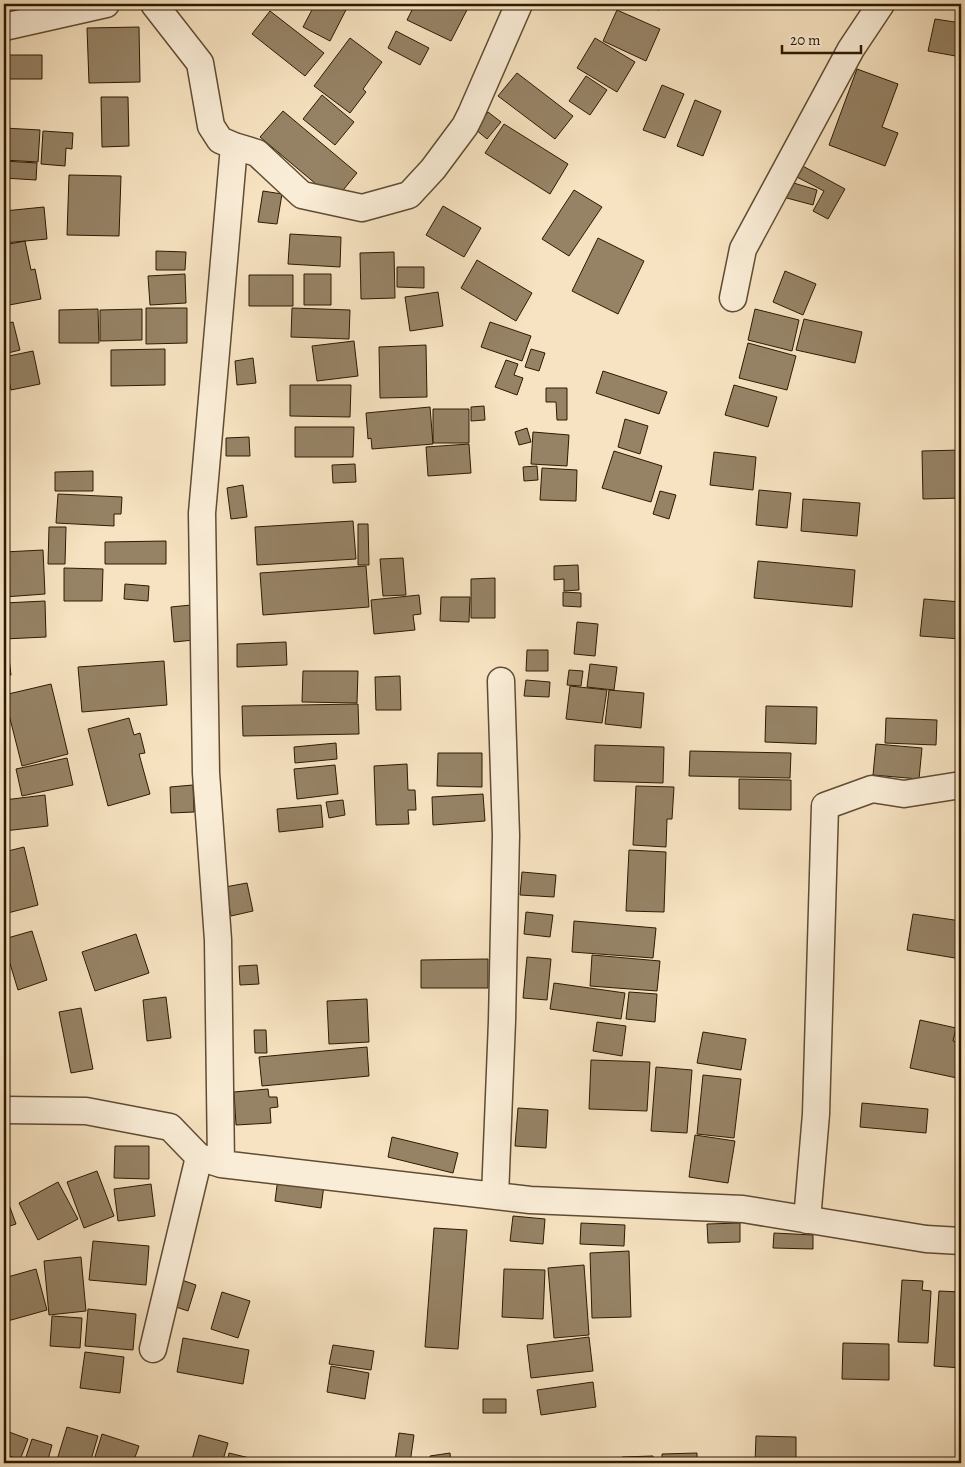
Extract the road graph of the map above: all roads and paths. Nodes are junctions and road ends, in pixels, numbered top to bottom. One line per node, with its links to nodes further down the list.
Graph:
1 (106, 4): 5 (street)
2 (519, 4): 6 (street)
3 (881, 4): 7 (street)
4 (166, 10): 6 (street)
5 (4, 27)
6 (234, 146): 11 (street)
7 (733, 298)
8 (501, 681): 12 (street)
9 (961, 785): 13 (street)
10 (4, 1110): 11 (street)
11 (210, 1160): 12 (street); 15 (street)
12 (495, 1196): 13 (street)
13 (807, 1220): 14 (street)
14 (961, 1241)
15 (153, 1349)

